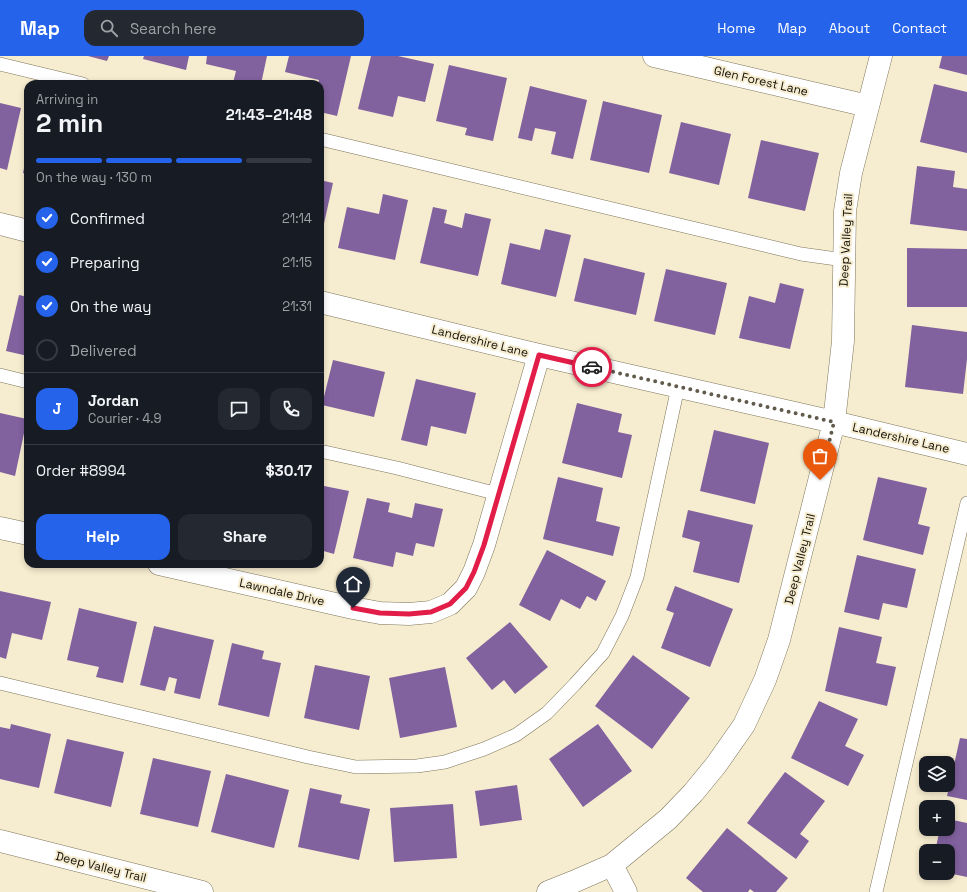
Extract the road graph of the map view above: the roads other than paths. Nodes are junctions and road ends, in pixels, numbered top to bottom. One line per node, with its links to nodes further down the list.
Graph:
1 (654, 56): 5 (street, Glen Forest Lane)
2 (881, 56): 5 (street, Deep Valley Trail)
3 (0, 64): 4 (lane)
4 (66, 80)
5 (868, 106): 9 (street, Deep Valley Trail)
6 (324, 140): 9 (lane)
7 (0, 224): 8 (street)
8 (24, 230)
9 (844, 260): 15 (street, Deep Valley Trail)
10 (324, 303): 11 (street, Landershire Lane)
11 (539, 355): 14 (street, Landershire Lane); 18 (street, Lawndale Drive)
12 (0, 375): 13 (lane)
13 (24, 381)
14 (678, 387): 15 (street, Landershire Lane); 23 (lane)
15 (834, 422): 17 (street, Landershire Lane); 25 (street, Deep Valley Trail)
16 (324, 452): 18 (lane)
17 (967, 454)
18 (498, 494): 22 (street, Lawndale Drive)
19 (967, 503): 29 (lane)
20 (0, 528): 21 (street)
21 (24, 533)
22 (177, 568)
23 (0, 683)
24 (0, 841): 26 (street, Deep Valley Trail)
25 (612, 865): 27 (street, Deep Valley Trail); 28 (street)
26 (202, 892)
27 (548, 892)
28 (626, 892)
29 (876, 892)

